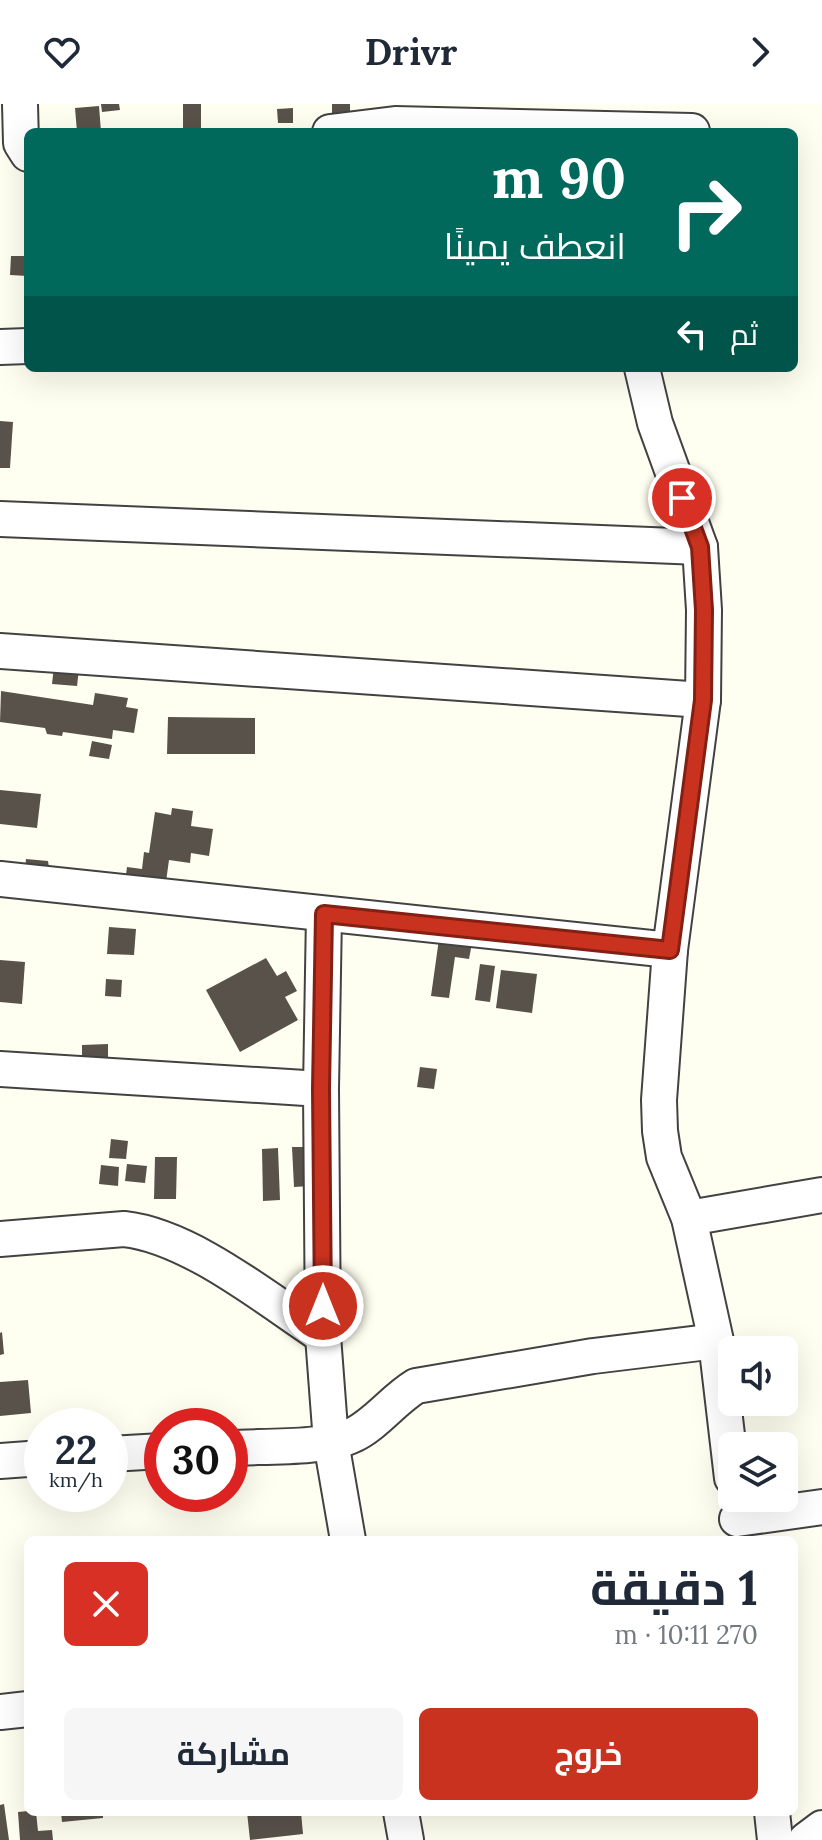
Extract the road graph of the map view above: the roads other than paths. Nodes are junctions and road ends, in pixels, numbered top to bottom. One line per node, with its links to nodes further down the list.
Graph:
1 (20, 104): 6 (street)
2 (699, 104): 5 (street)
3 (362, 128): 4 (street)
4 (544, 128)
5 (693, 128)
6 (24, 148)
7 (24, 346): 8 (street)
8 (0, 347)
9 (643, 372): 11 (street)
10 (0, 519): 11 (street)
11 (700, 547): 13 (street)
12 (0, 651): 13 (street)
13 (703, 700): 16 (street)
14 (0, 879): 15 (street)
15 (324, 914): 16 (street); 18 (street)
16 (670, 950): 20 (street)
17 (0, 1069): 18 (street)
18 (321, 1089): 22 (street)
19 (822, 1195): 20 (street)
20 (689, 1218): 23 (street)
21 (0, 1239): 22 (street)
22 (323, 1336): 25 (street)
23 (716, 1341): 24 (street); 25 (street)
24 (727, 1432)
25 (331, 1442): 26 (street); 31 (street)
26 (248, 1447)
27 (24, 1459): 28 (street)
28 (0, 1461)
29 (822, 1507): 30 (street)
30 (737, 1519)
31 (347, 1536)
32 (24, 1709): 33 (street)
33 (0, 1712)
34 (402, 1816): 37 (street)
35 (772, 1816): 38 (street)
36 (822, 1828): 39 (street)
37 (406, 1840)
38 (775, 1840)
39 (806, 1840)

